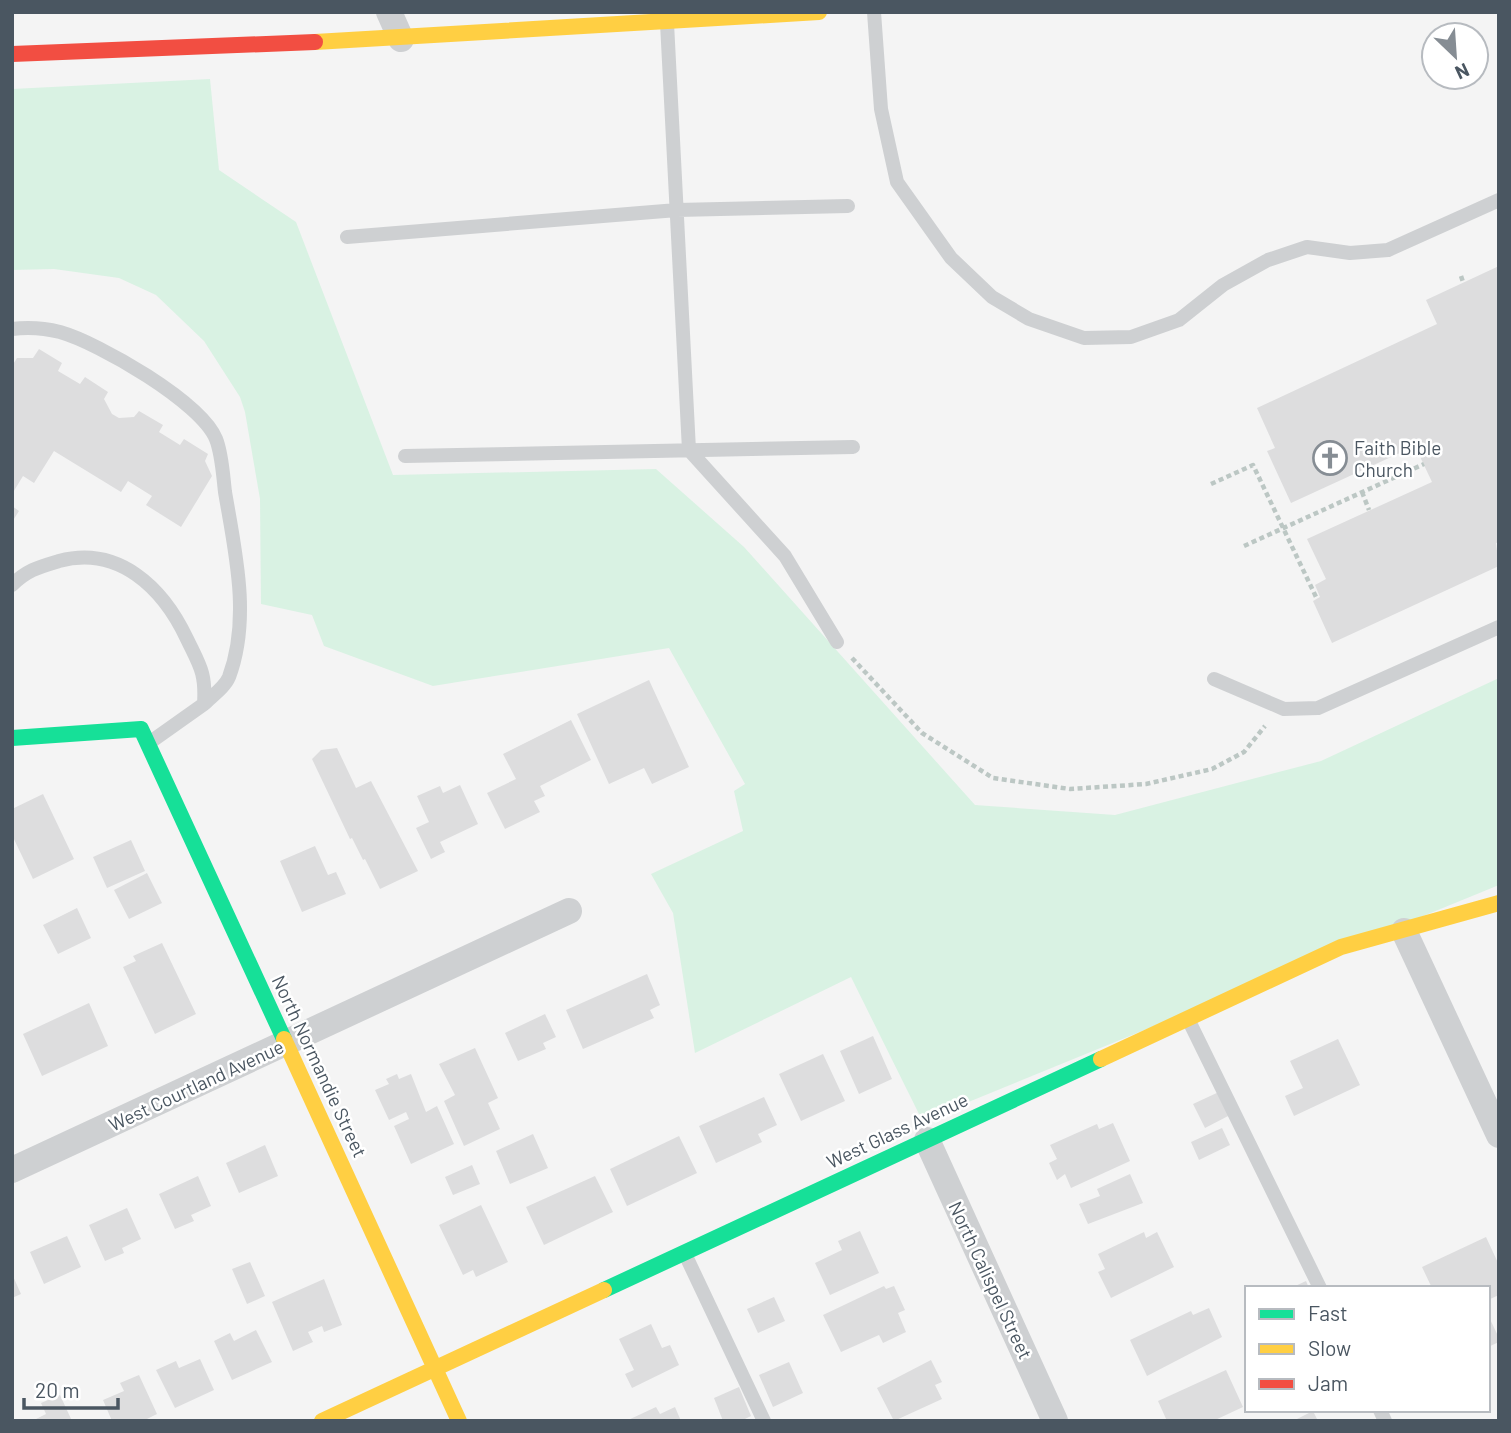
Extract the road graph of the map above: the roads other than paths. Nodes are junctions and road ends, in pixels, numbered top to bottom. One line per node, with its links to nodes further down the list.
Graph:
1 (389, 12): 5 (street)
2 (819, 12): 4 (street)
3 (874, 12): 7 (lane)
4 (667, 22): 5 (street); 9 (lane)
5 (401, 39): 6 (street)
6 (12, 54)
7 (1499, 200)
8 (848, 206): 9 (lane)
9 (677, 210): 10 (lane); 13 (lane)
10 (347, 237)
11 (12, 329): 19 (lane)
12 (853, 447): 13 (lane)
13 (689, 450): 14 (lane); 17 (lane)
14 (405, 456)
15 (12, 585): 19 (lane)
16 (1499, 627): 18 (lane)
17 (837, 642)
18 (1214, 679)
19 (204, 704): 20 (lane)
20 (145, 737): 21 (street); 26 (street, North Normandie Street)
21 (12, 738)
22 (1499, 903): 24 (street, West Glass Avenue)
23 (569, 911): 26 (street, West Courtland Avenue)
24 (1404, 930): 25 (street, West Glass Avenue); 27 (street)
25 (1188, 1018): 28 (street, West Glass Avenue); 31 (lane)
26 (287, 1042): 29 (street, West Courtland Avenue); 32 (street, North Normandie Street)
27 (1499, 1135)
28 (927, 1140): 30 (street, West Glass Avenue); 36 (street, North Calispel Street)
29 (12, 1170)
30 (684, 1252): 32 (street, West Glass Avenue); 35 (lane)
31 (1319, 1286)
32 (436, 1368): 33 (street, West Glass Avenue); 34 (street, North Normandie Street)
33 (322, 1421)
34 (459, 1421)
35 (764, 1421)
36 (1055, 1421)

